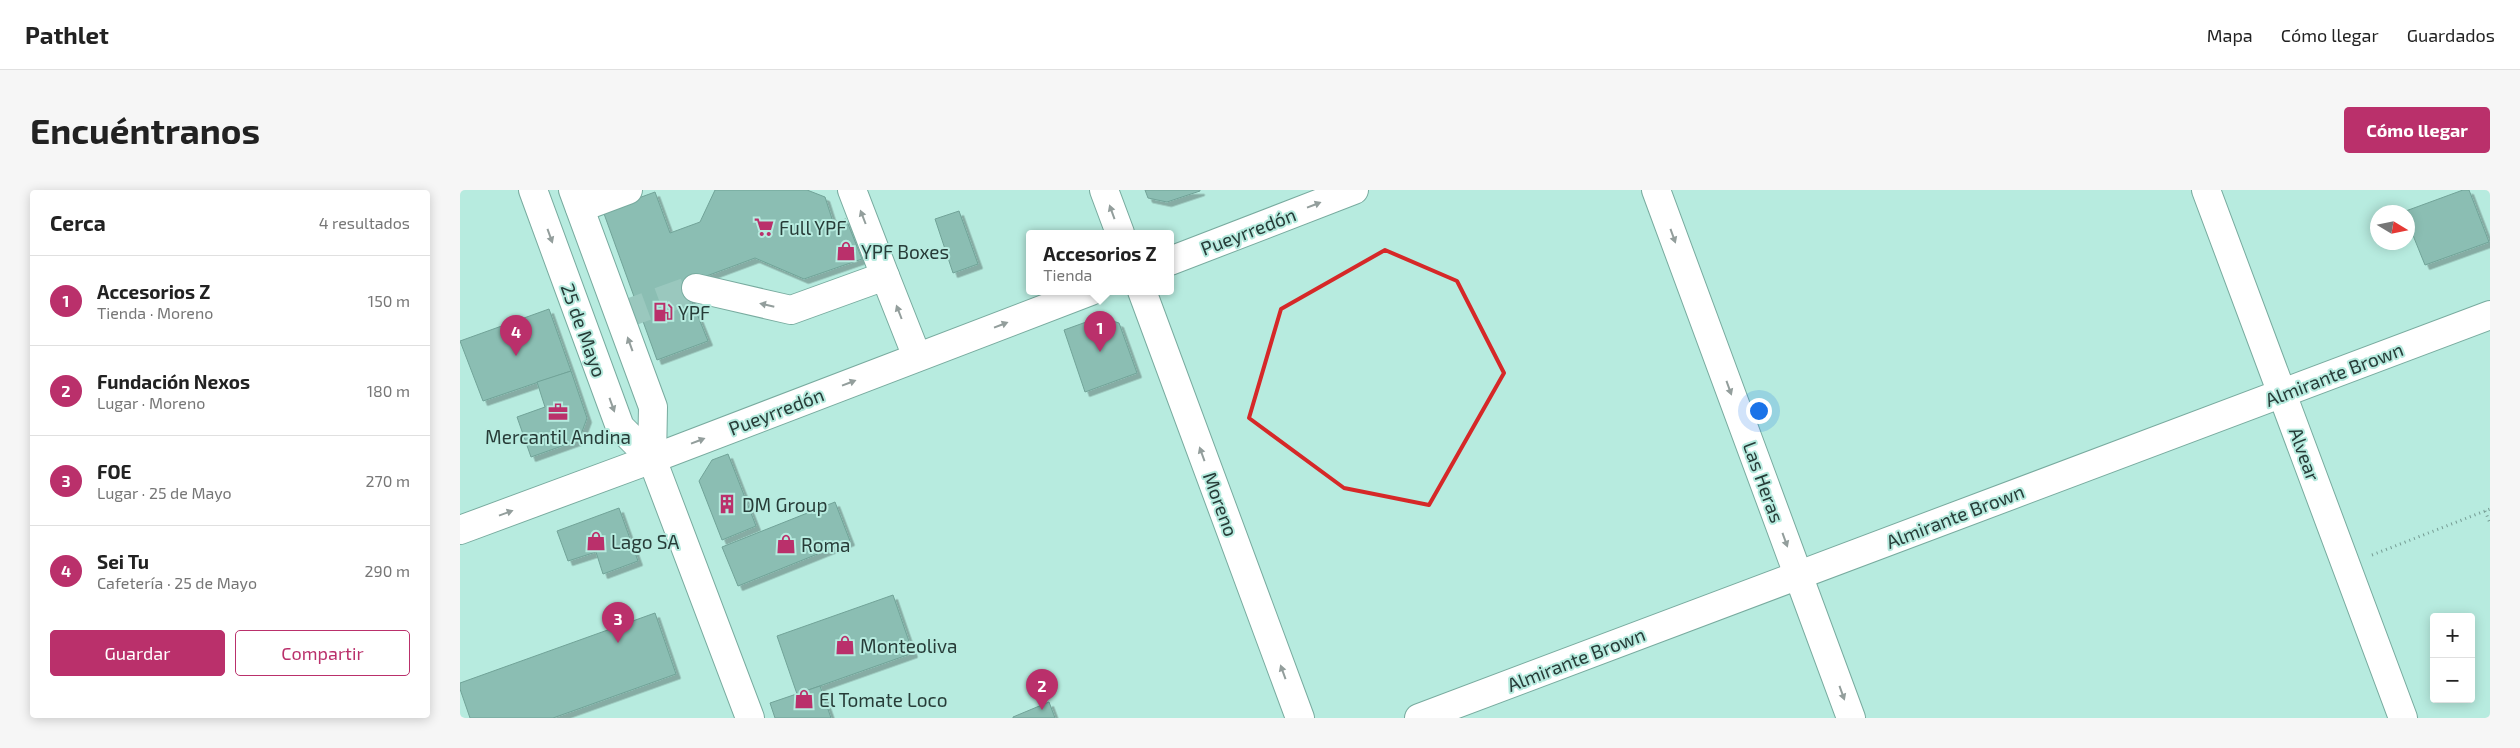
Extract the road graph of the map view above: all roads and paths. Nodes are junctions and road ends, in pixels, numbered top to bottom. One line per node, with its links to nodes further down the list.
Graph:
1 (533, 190): 18 (street, 25 de Mayo, one-way to 18)
2 (628, 190): 8 (street)
3 (852, 190): 11 (street, one-way to 3)
4 (1104, 190): 9 (street, one-way to 4)
5 (1354, 190): 10 (street, Pueyrredón, one-way to 5)
6 (1656, 190): 24 (street, Las Heras, one-way to 24)
7 (2206, 190): 17 (street, Alvear)
8 (577, 199): 18 (street, 25 de Mayo, one-way to 8)
9 (1119, 230)
10 (1174, 259)
11 (885, 276): 12 (street, one-way to 12); 16 (street, one-way to 11)
12 (696, 288)
13 (1080, 295): 16 (street, Pueyrredón, one-way to 13)
14 (1143, 295): 26 (street, Moreno, one-way to 14)
15 (2490, 315): 17 (street, Almirante Brown)
16 (917, 357): 18 (street, Pueyrredón, one-way to 16)
17 (2282, 393): 23 (street, Alvear); 24 (street, Almirante Brown)
18 (652, 459): 22 (street, Pueyrredón, one-way to 18); 25 (street, 25 de Mayo)
19 (2490, 509): 20 (path)
20 (2485, 511): 21 (path); 23 (path)
21 (2490, 523)
22 (460, 530)
23 (2346, 565): 29 (street, Alvear)
24 (1798, 575): 27 (street, Almirante Brown); 28 (street, Las Heras, one-way to 28)
25 (750, 718)
26 (1300, 718)
27 (1419, 718)
28 (1851, 718)
29 (2403, 718)

